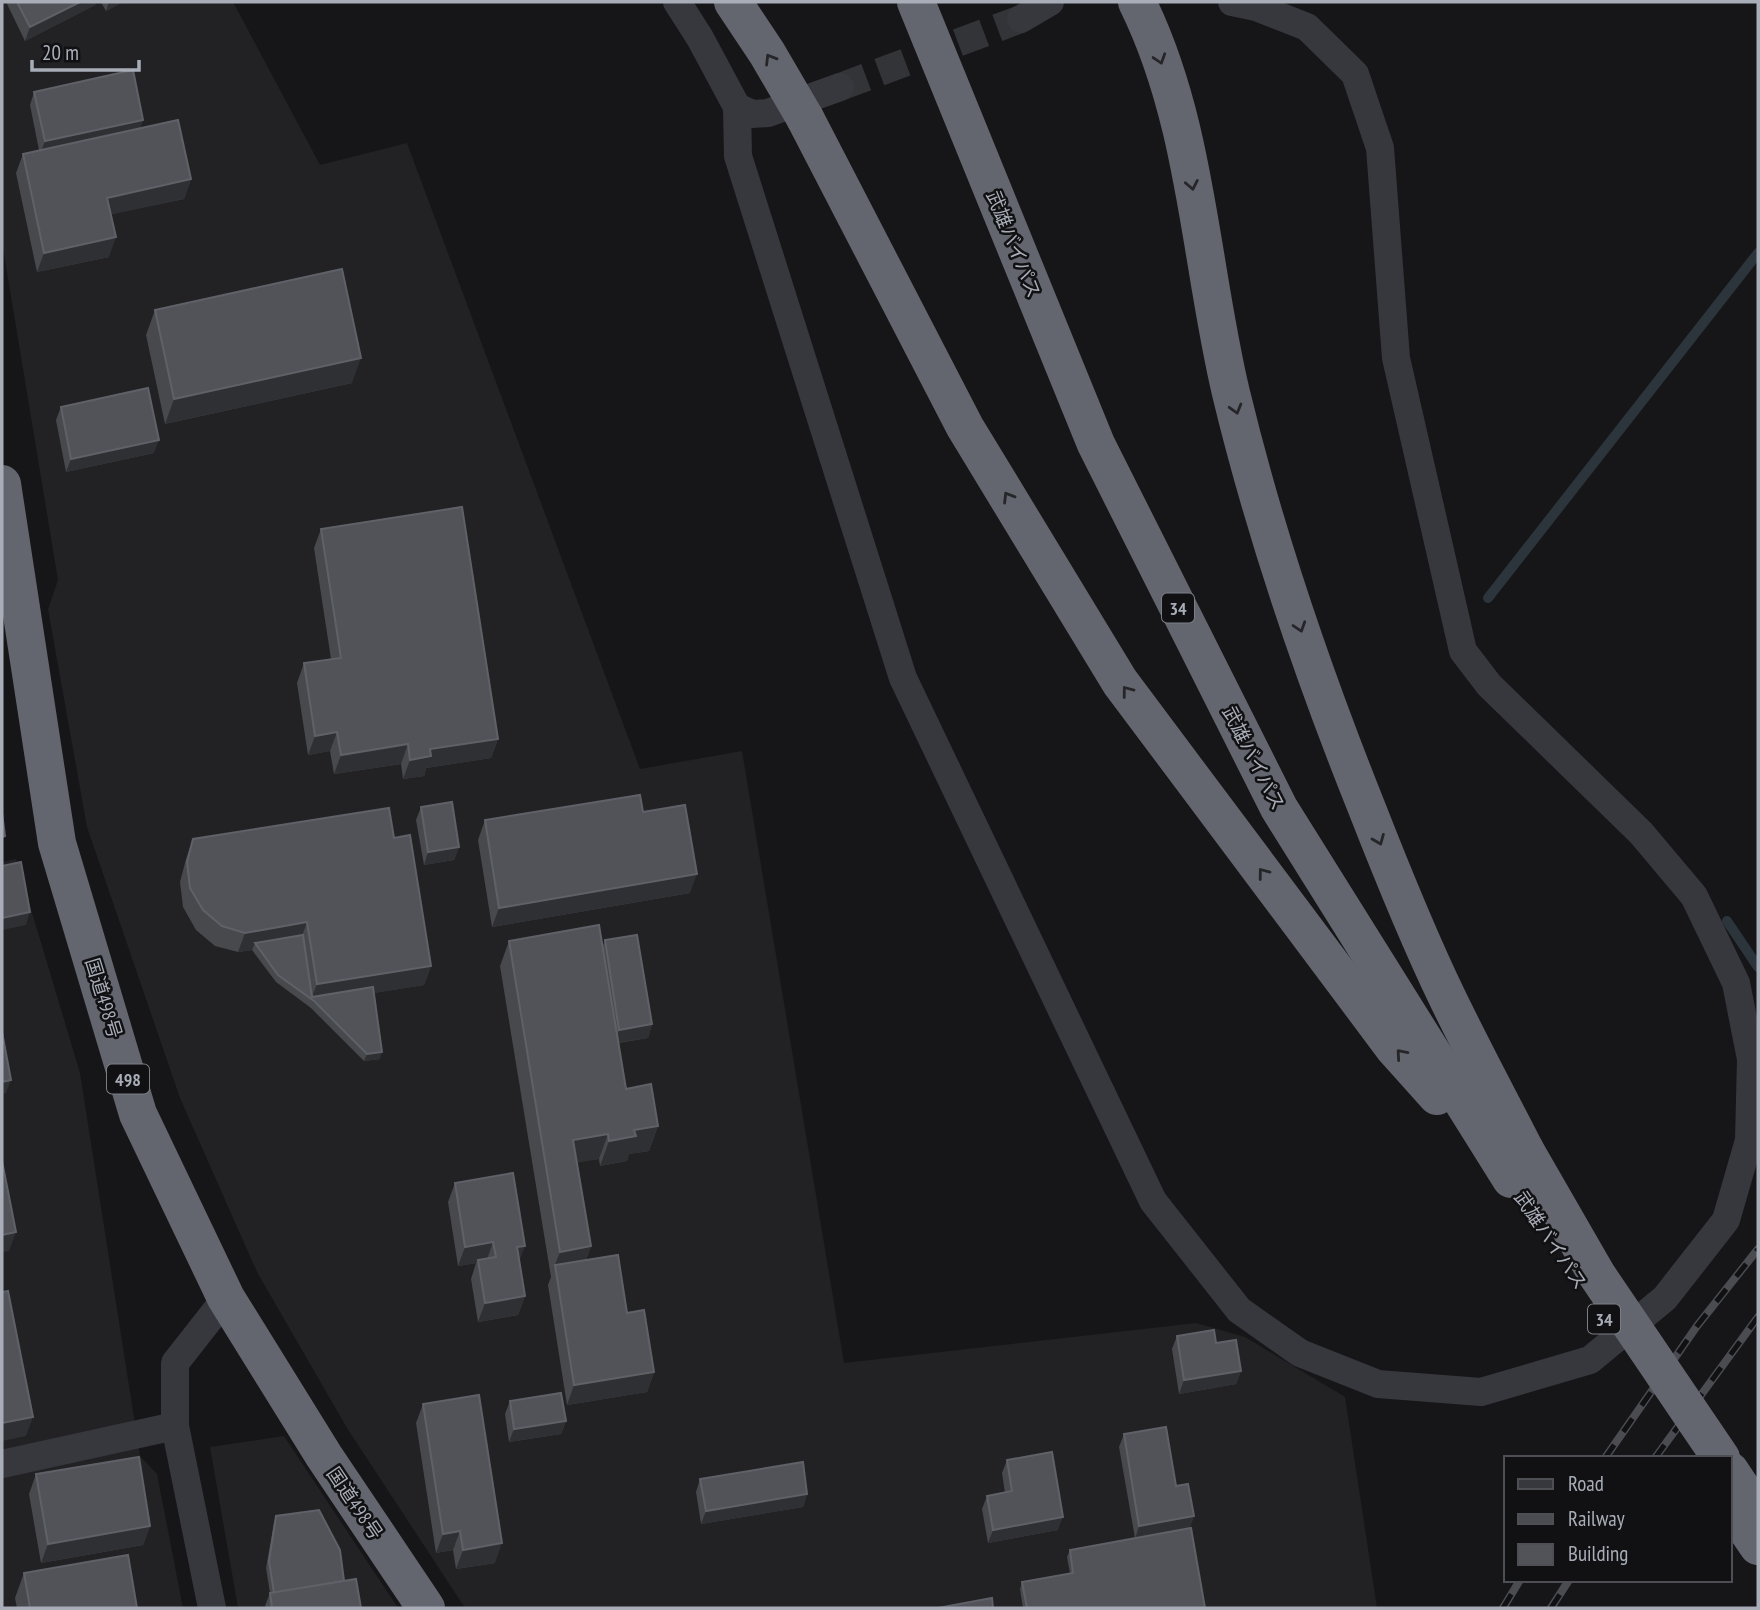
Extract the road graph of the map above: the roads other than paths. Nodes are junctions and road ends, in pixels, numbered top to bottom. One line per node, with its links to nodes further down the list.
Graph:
1 (677, 2): 9 (street)
2 (733, 2): 13 (highway, one-way to 2, bridge)
3 (916, 2): 13 (highway, 武雄バイパス / 34)
4 (1050, 2): 7 (street)
5 (1137, 2): 13 (highway, one-way to 13)
6 (1232, 2): 12 (street)
7 (1021, 19)
8 (840, 87): 9 (street)
9 (737, 107): 12 (street)
10 (2, 484): 11 (highway, 国道498号 / 498)
11 (6, 542): 14 (highway, 国道498号 / 498)
12 (1754, 1117)
13 (1518, 1164): 16 (highway, 武雄バイパス / 34); 17 (highway, bridge)
14 (226, 1298): 15 (street); 24 (highway, 国道498号 / 498)
15 (175, 1426): 18 (street); 23 (street)
16 (1697, 1456)
17 (1720, 1456)
18 (2, 1464)
19 (1732, 1474): 21 (highway)
20 (1732, 1508): 22 (highway)
21 (1758, 1513)
22 (1758, 1546)
23 (212, 1608)
24 (426, 1608)

